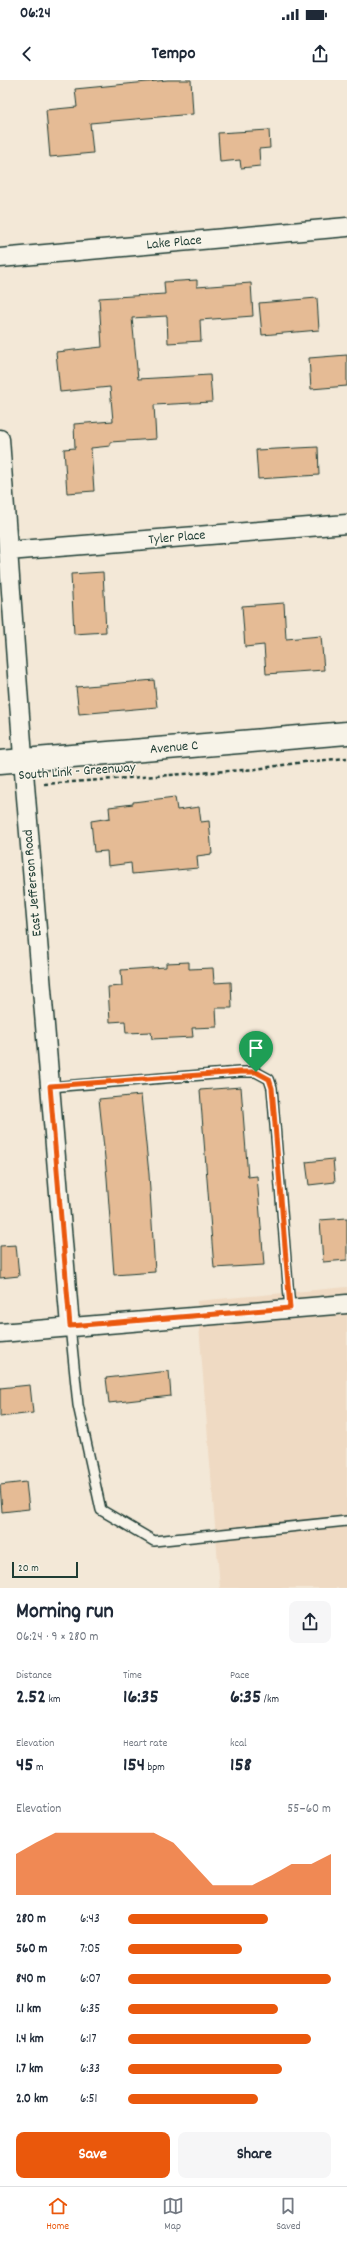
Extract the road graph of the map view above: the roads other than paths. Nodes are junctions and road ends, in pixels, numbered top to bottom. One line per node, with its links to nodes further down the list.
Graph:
1 (347, 227): 2 (street, Lake Place)
2 (0, 258)
3 (0, 439): 5 (street, East Jefferson Road)
4 (347, 524): 5 (street, Tyler Place)
5 (8, 552): 7 (street, East Jefferson Road)
6 (347, 733): 7 (main road, Avenue C)
7 (23, 760): 8 (main road, Avenue C); 9 (street, East Jefferson Road)
8 (0, 762)
9 (50, 1086): 11 (lane); 12 (street, East Jefferson Road)
10 (347, 1304): 11 (street)
11 (290, 1308): 12 (street)
12 (70, 1326): 13 (street); 14 (lane)
13 (0, 1333)
14 (347, 1521)

